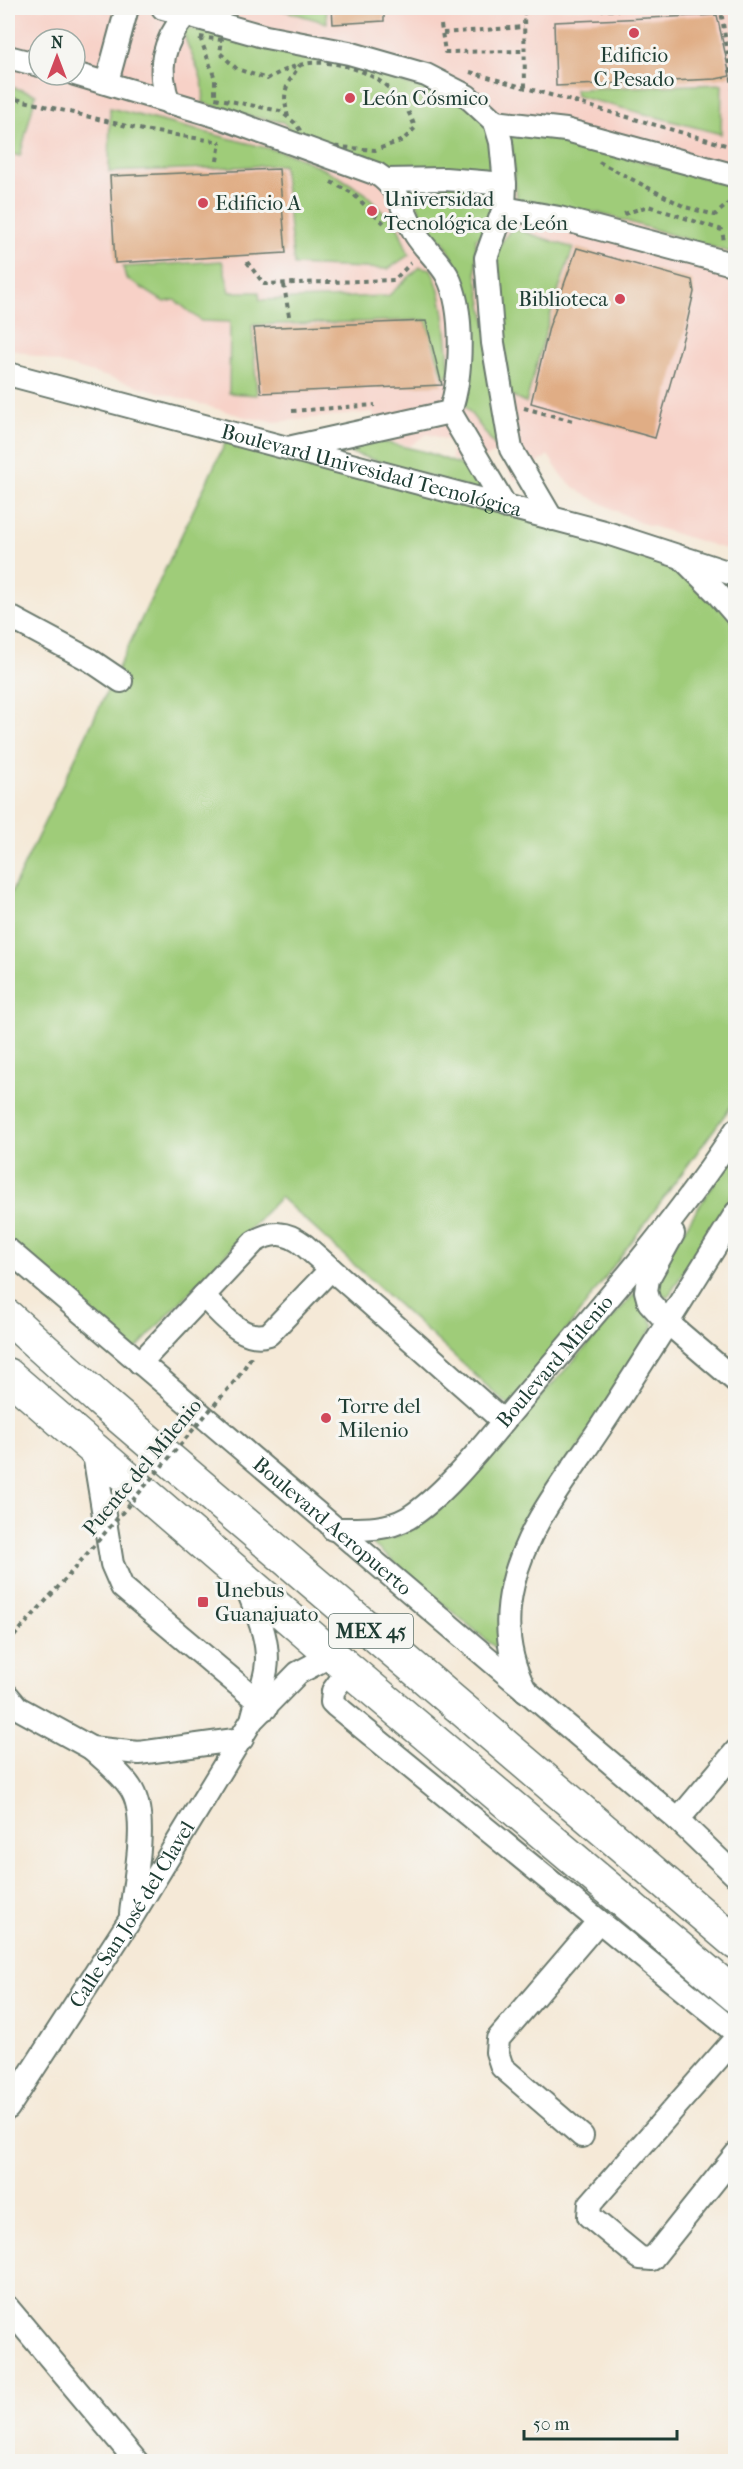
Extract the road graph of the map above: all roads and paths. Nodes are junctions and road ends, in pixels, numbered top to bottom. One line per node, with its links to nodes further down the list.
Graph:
1 (127, 8): 14 (street)
2 (163, 8): 3 (street)
3 (186, 14): 17 (street); 20 (street)
4 (441, 25): 6 (path)
5 (524, 27): 6 (path); 7 (path); 13 (path)
6 (442, 33): 7 (path)
7 (525, 51): 15 (path)
8 (8, 57): 9 (street)
9 (27, 62)
10 (300, 65): 19 (path); 19 (path); 19 (path)
11 (469, 71): 15 (path)
12 (87, 77): 14 (street)
13 (734, 79): 18 (path)
14 (107, 82): 17 (street)
15 (525, 87): 23 (path)
16 (8, 97): 21 (path)
17 (169, 103): 28 (street)
18 (734, 107): 23 (path)
19 (289, 118)
20 (495, 122): 26 (street); 29 (street)
21 (220, 142): 22 (path); 25 (path)
22 (231, 144)
23 (733, 147)
24 (590, 158): 30 (path)
25 (217, 161)
26 (735, 176)
27 (324, 178): 33 (path)
28 (386, 180): 29 (street); 40 (street)
29 (505, 184): 31 (street)
30 (735, 197)
31 (504, 208): 34 (street); 39 (street)
32 (614, 212): 34 (path)
33 (390, 229)
34 (730, 255)
35 (416, 259): 37 (path)
36 (247, 262): 37 (path)
37 (284, 285): 38 (path)
38 (289, 316)
39 (493, 343): 40 (street); 49 (street)
40 (458, 344): 45 (street)
41 (8, 374): 47 (street, Boulevard Univesidad Tecnológica)
42 (385, 405): 44 (path)
43 (517, 406): 46 (path)
44 (291, 411)
45 (450, 412): 47 (street); 48 (street)
46 (573, 421)
47 (285, 449): 48 (street, Boulevard Univesidad Tecnológica)
48 (506, 507): 49 (street, Boulevard Univesidad Tecnológica)
49 (552, 519): 50 (street, Boulevard Univesidad Tecnológica)
50 (680, 556): 51 (street, Boulevard Univesidad Tecnológica); 52 (street)
51 (735, 575)
52 (735, 615)
53 (8, 616): 54 (street)
54 (121, 681)
55 (735, 1130): 57 (street, Boulevard Milenio)
56 (735, 1213): 62 (street)
57 (676, 1215): 62 (street); 67 (street, Boulevard Milenio)
58 (8, 1250): 63 (street, Boulevard Aeropuerto)
59 (331, 1269): 60 (street); 60 (street); 67 (street)
60 (203, 1296): 63 (street)
61 (8, 1317): 82 (highway, MEX 45)
62 (668, 1323): 66 (street); 73 (street)
63 (140, 1363): 69 (street, Boulevard Aeropuerto)
64 (8, 1375): 68 (highway, MEX 45)
65 (238, 1376): 71 (path, Puente del Milenio, bridge)
66 (735, 1381)
67 (504, 1421): 69 (street, Boulevard Milenio)
68 (93, 1448): 70 (highway, MEX 45); 75 (street)
69 (333, 1529): 73 (street, Boulevard Aeropuerto)
70 (243, 1578): 72 (highway, MEX 45); 75 (street, Calle San José del Clavel)
71 (8, 1643)
72 (341, 1662): 75 (street, Calle San José del Clavel); 81 (street); 83 (highway, MEX 45)
73 (527, 1694): 78 (street, Boulevard Aeropuerto)
74 (8, 1696): 76 (street)
75 (254, 1717): 76 (street); 80 (street, Calle San José del Clavel)
76 (91, 1748): 80 (street)
77 (735, 1751): 78 (street)
78 (678, 1820): 79 (street, Boulevard Aeropuerto)
79 (735, 1874)
80 (130, 1920): 85 (street, Calle San José del Clavel)
81 (599, 1921): 84 (street); 86 (street)
82 (735, 1943)
83 (735, 1996)
84 (735, 2035): 87 (street)
85 (8, 2108)
86 (582, 2136)
87 (735, 2154)
88 (11, 2320): 89 (street)
89 (136, 2462)

